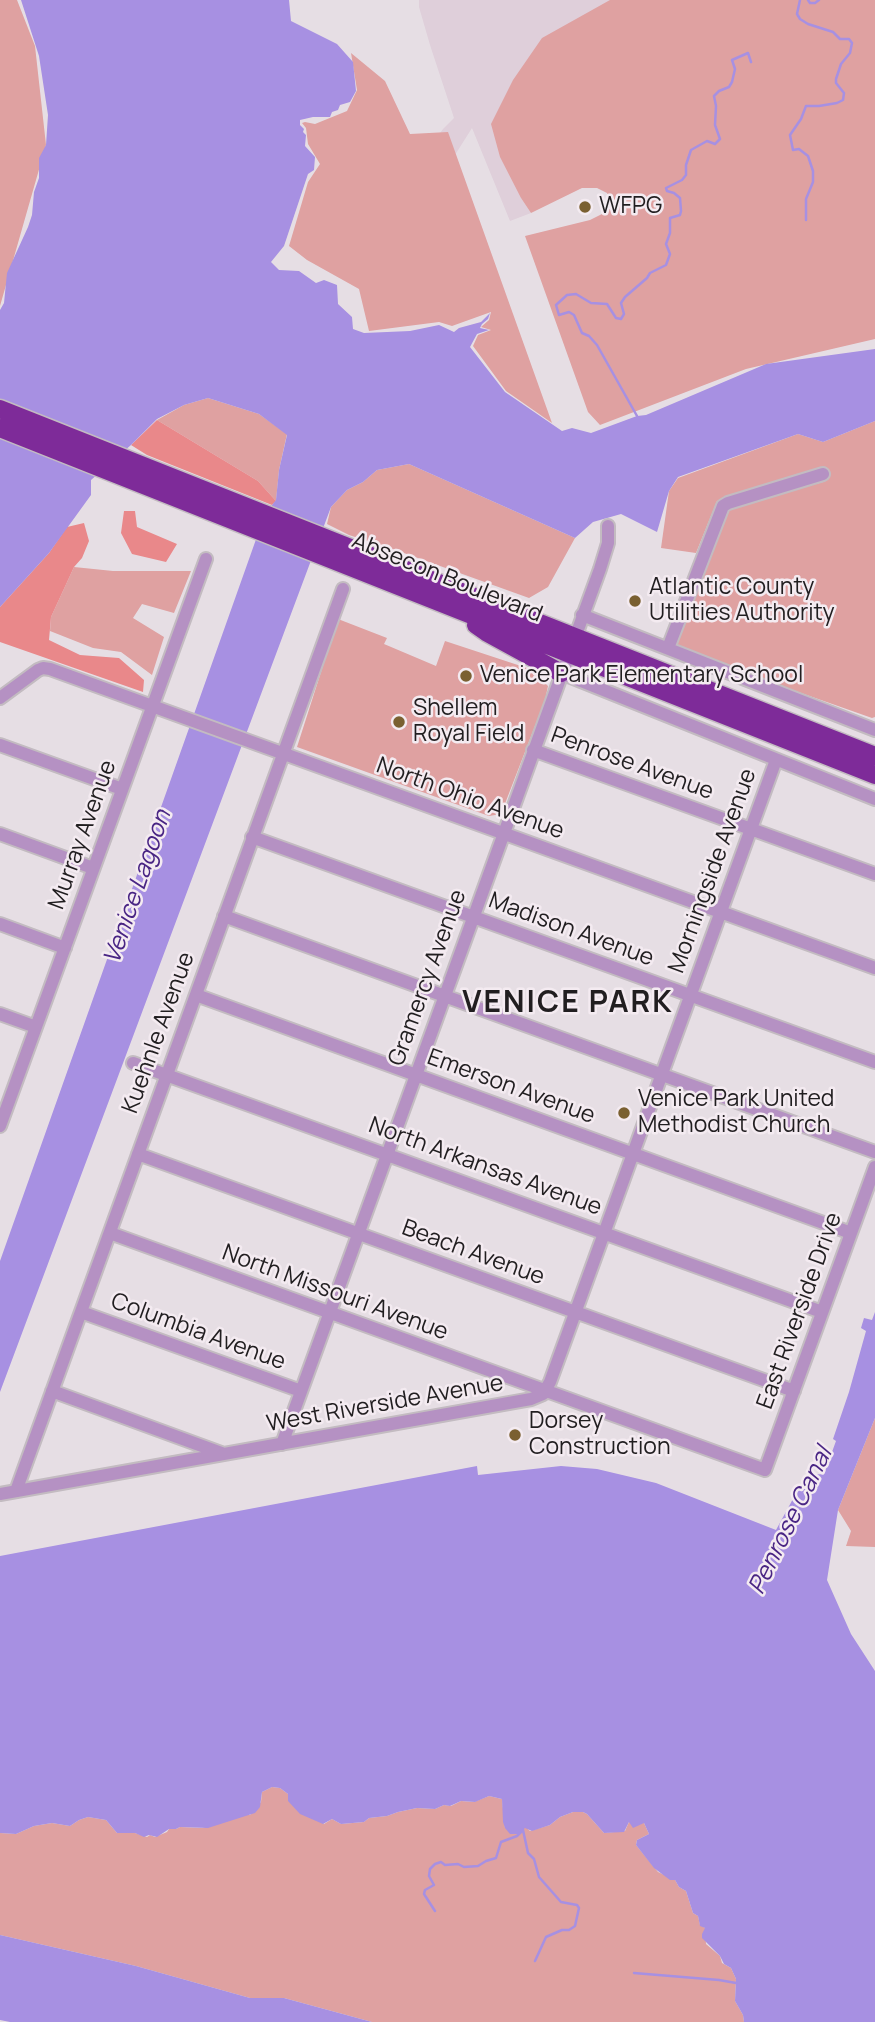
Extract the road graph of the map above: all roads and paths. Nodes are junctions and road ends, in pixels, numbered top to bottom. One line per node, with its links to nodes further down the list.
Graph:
1 (0, 409): 4 (highway, Absecon Boulevard)
2 (0, 428): 4 (highway, Absecon Boulevard)
3 (823, 474): 12 (street)
4 (147, 477): 6 (highway, Absecon Boulevard)
5 (608, 526): 10 (street, Gramercy Avenue)
6 (325, 547): 9 (highway, Absecon Boulevard); 11 (highway, Absecon Boulevard)
7 (206, 559): 15 (street, Murray Avenue)
8 (342, 589): 19 (street, Kuehnle Avenue)
9 (454, 608): 11 (highway, Absecon Boulevard); 13 (highway)
10 (582, 615): 11 (street, Gramercy Avenue); 12 (street)
11 (572, 645): 13 (street, Gramercy Avenue); 20 (highway, Absecon Boulevard); 22 (highway, Absecon Boulevard)
12 (668, 648): 16 (street)
13 (561, 673): 18 (street, Gramercy Avenue); 21 (street)
14 (0, 698): 15 (street, North Ohio Avenue)
15 (153, 706): 19 (street, North Ohio Avenue); 23 (street, Murray Avenue)
16 (875, 730)
17 (0, 745): 23 (street)
18 (533, 750): 25 (street, Penrose Avenue); 26 (street, Gramercy Avenue)
19 (283, 753): 26 (street, North Ohio Avenue); 28 (street, Kuehnle Avenue)
20 (875, 756)
21 (776, 760): 24 (street); 25 (street, Morningside Avenue)
22 (875, 775)
23 (122, 789): 29 (street, Murray Avenue)
24 (875, 799)
25 (751, 829): 30 (street, Penrose Avenue); 31 (street, Morningside Avenue)
26 (503, 834): 31 (street, North Ohio Avenue); 33 (street, Gramercy Avenue)
27 (0, 835): 29 (street)
28 (253, 837): 32 (street, Kuehnle Avenue); 33 (street, Madison Avenue)
29 (93, 868): 35 (street, Murray Avenue)
30 (875, 874)
31 (721, 912): 36 (street, North Ohio Avenue); 39 (street, Morningside Avenue)
32 (224, 916): 37 (street, Kuehnle Avenue); 38 (street)
33 (473, 916): 38 (street, Gramercy Avenue); 39 (street, Madison Avenue)
34 (0, 924): 35 (street)
35 (65, 947): 41 (street, Murray Avenue)
36 (875, 968)
37 (195, 995): 44 (street, Kuehnle Avenue); 46 (street, Emerson Avenue)
38 (444, 996): 45 (street); 46 (street, Gramercy Avenue)
39 (691, 996): 42 (street, Madison Avenue); 45 (street, Morningside Avenue)
40 (0, 1014): 41 (street)
41 (36, 1027): 47 (street, Murray Avenue)
42 (875, 1062)
43 (133, 1063): 44 (street, North Arkansas Avenue)
44 (167, 1074): 50 (street, Kuehnle Avenue); 51 (street, North Arkansas Avenue)
45 (662, 1074): 49 (street); 52 (street, Morningside Avenue)
46 (415, 1075): 51 (street, Gramercy Avenue); 52 (street, Emerson Avenue)
47 (4, 1105): 48 (street, Murray Avenue)
48 (0, 1126)
49 (875, 1152)
50 (138, 1154): 54 (street, Kuehnle Avenue); 57 (street, Beach Avenue)
51 (386, 1154): 55 (street, North Arkansas Avenue); 57 (street, Gramercy Avenue)
52 (633, 1154): 55 (street, Morningside Avenue); 56 (street, Emerson Avenue)
53 (875, 1167): 56 (street, East Riverside Drive)
54 (110, 1233): 58 (street, Kuehnle Avenue); 61 (street, North Missouri Avenue)
55 (604, 1233): 59 (street, Morningside Avenue); 60 (street, North Arkansas Avenue)
56 (851, 1233): 60 (street, East Riverside Drive)
57 (358, 1234): 59 (street, Beach Avenue); 61 (street, Gramercy Avenue)
58 (81, 1312): 62 (street, Kuehnle Avenue); 63 (street, Columbia Avenue)
59 (575, 1312): 64 (street, Beach Avenue); 65 (street, Morningside Avenue)
60 (822, 1312): 64 (street, East Riverside Drive)
61 (330, 1313): 63 (street, Gramercy Avenue); 65 (street, North Missouri Avenue)
62 (52, 1391): 67 (street); 68 (street, Kuehnle Avenue)
63 (301, 1391): 66 (street, Gramercy Avenue)
64 (794, 1391): 65 (street, East Riverside Drive)
65 (545, 1392): 66 (street, West Riverside Avenue)
66 (282, 1444): 67 (street, West Riverside Avenue)
67 (225, 1454): 68 (street, West Riverside Avenue)
68 (16, 1491): 69 (street, West Riverside Avenue)
69 (0, 1494)

